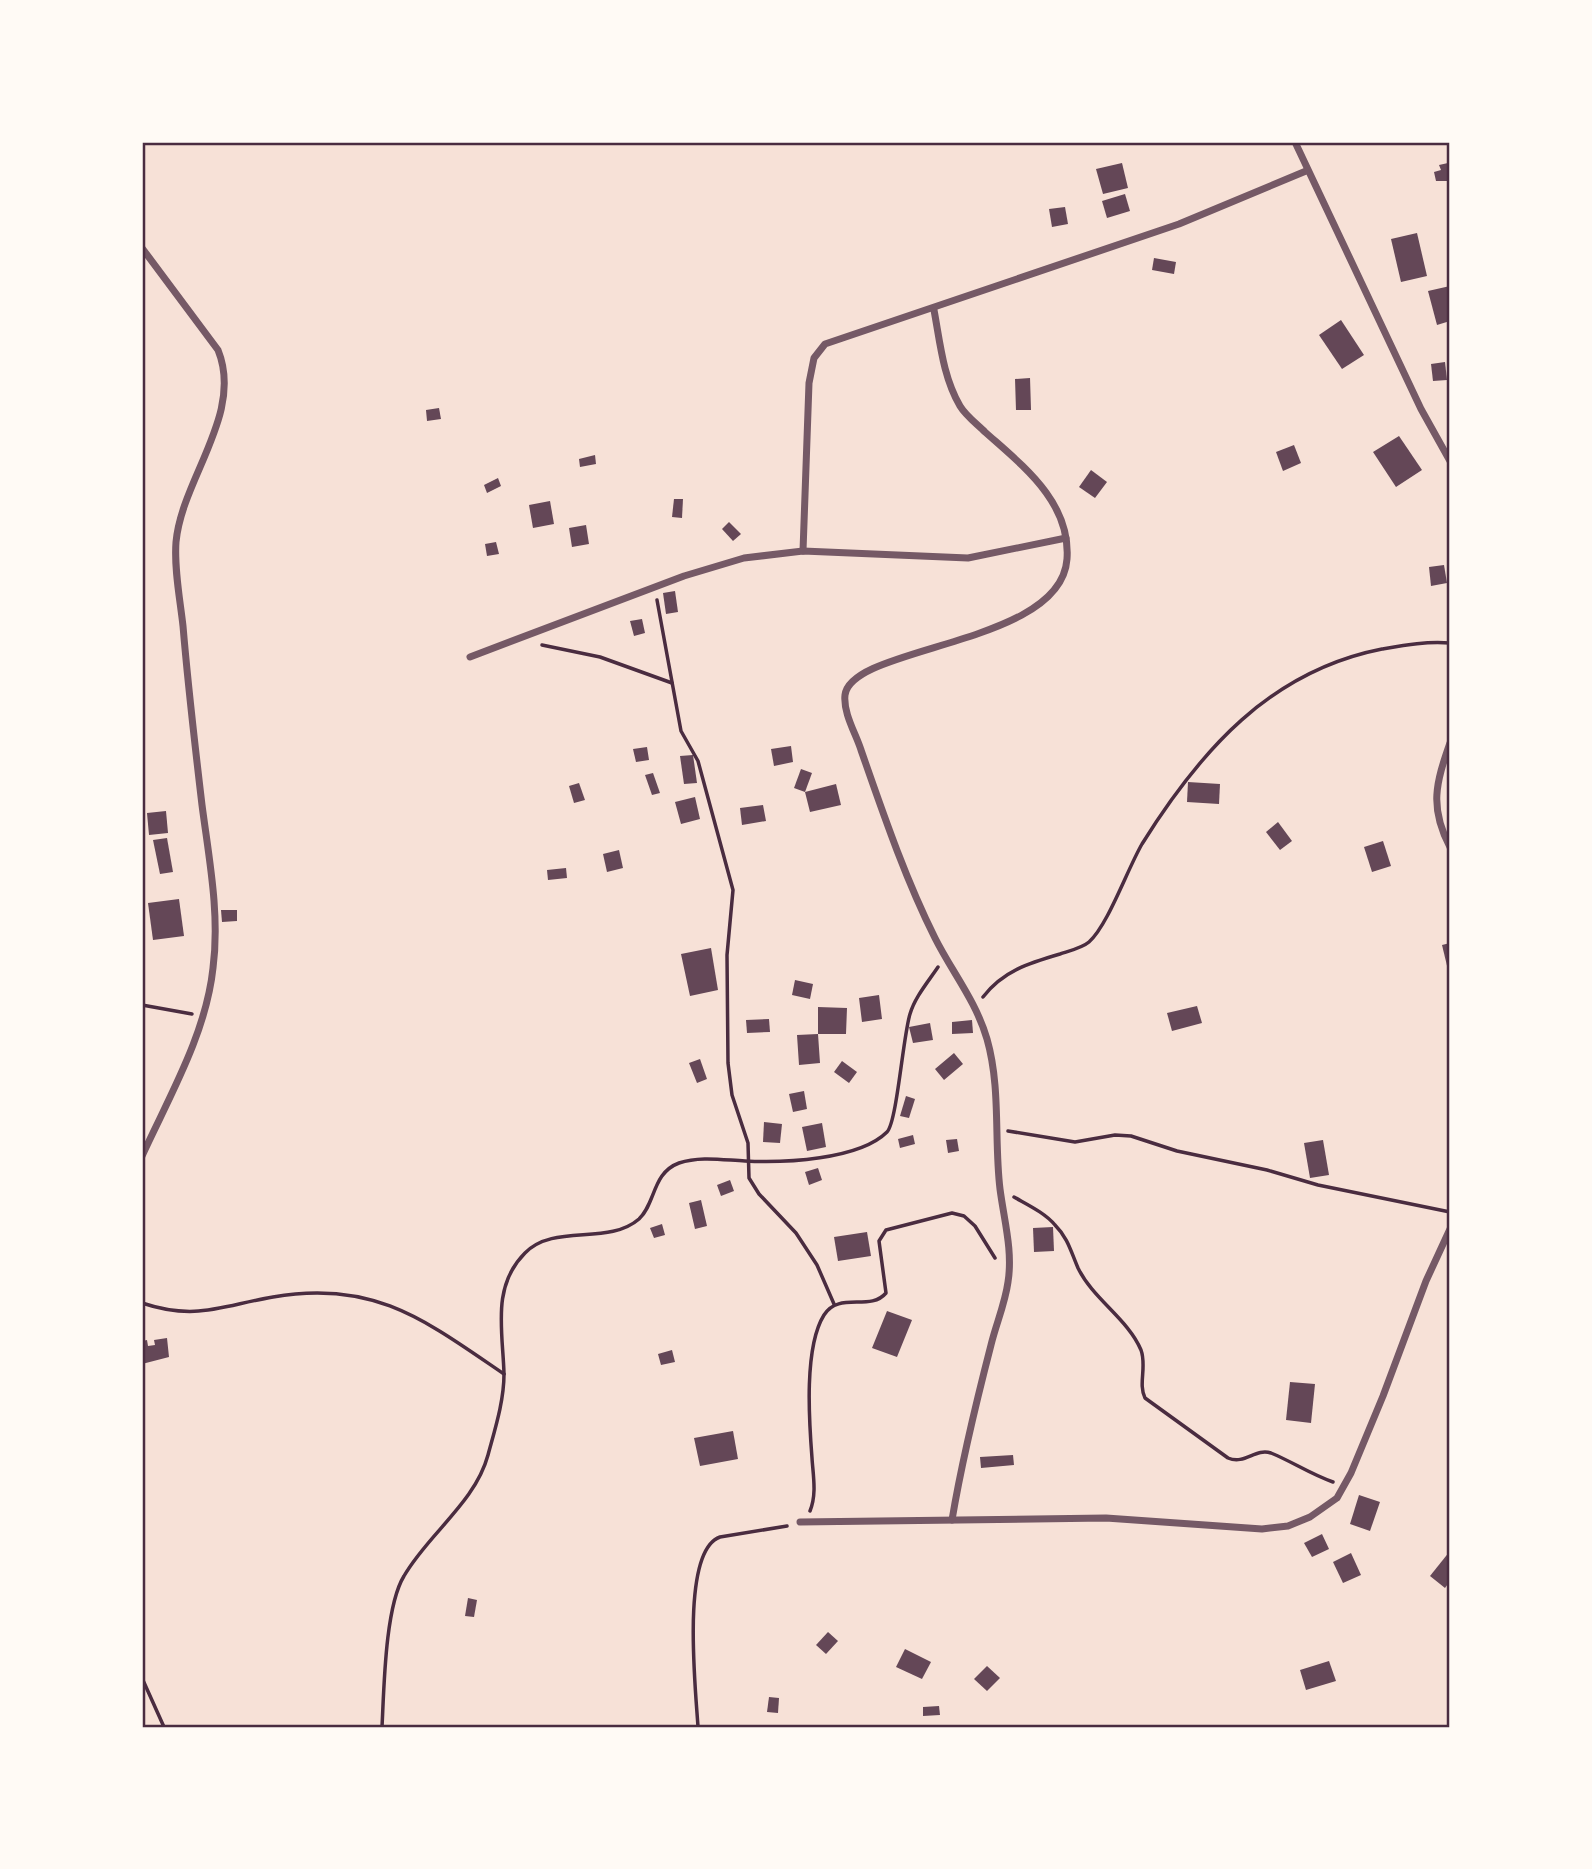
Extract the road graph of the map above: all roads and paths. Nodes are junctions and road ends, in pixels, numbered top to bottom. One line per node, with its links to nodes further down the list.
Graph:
1 (1295, 142): 2 (street)
2 (1306, 171): 4 (street); 5 (street)
3 (142, 248): 18 (street)
4 (934, 310): 6 (street); 7 (street)
5 (1450, 461)
6 (1066, 538): 7 (street); 15 (street)
7 (803, 551): 8 (street)
8 (654, 588): 9 (street); 12 (path)
9 (520, 638): 11 (street); 12 (path)
10 (1450, 643): 17 (path)
11 (470, 657)
12 (673, 683): 21 (path)
13 (1450, 743): 14 (street)
14 (1450, 847)
15 (945, 957): 17 (street); 21 (path)
16 (142, 1005): 18 (path)
17 (976, 1007): 19 (street)
18 (201, 1015): 20 (street)
19 (996, 1129): 22 (street); 23 (path)
20 (142, 1156)
21 (747, 1161): 27 (path); 28 (path)
22 (1000, 1189): 25 (street); 29 (path)
23 (1450, 1212)
24 (1450, 1229): 29 (street)
25 (1009, 1273): 27 (path); 30 (street)
26 (142, 1303): 28 (path)
27 (834, 1304): 31 (path)
28 (503, 1374): 34 (path)
29 (1344, 1486): 30 (street)
30 (952, 1520): 31 (street)
31 (800, 1521): 35 (path)
32 (142, 1678): 33 (path)
33 (164, 1727)
34 (382, 1727)
35 (698, 1727)

